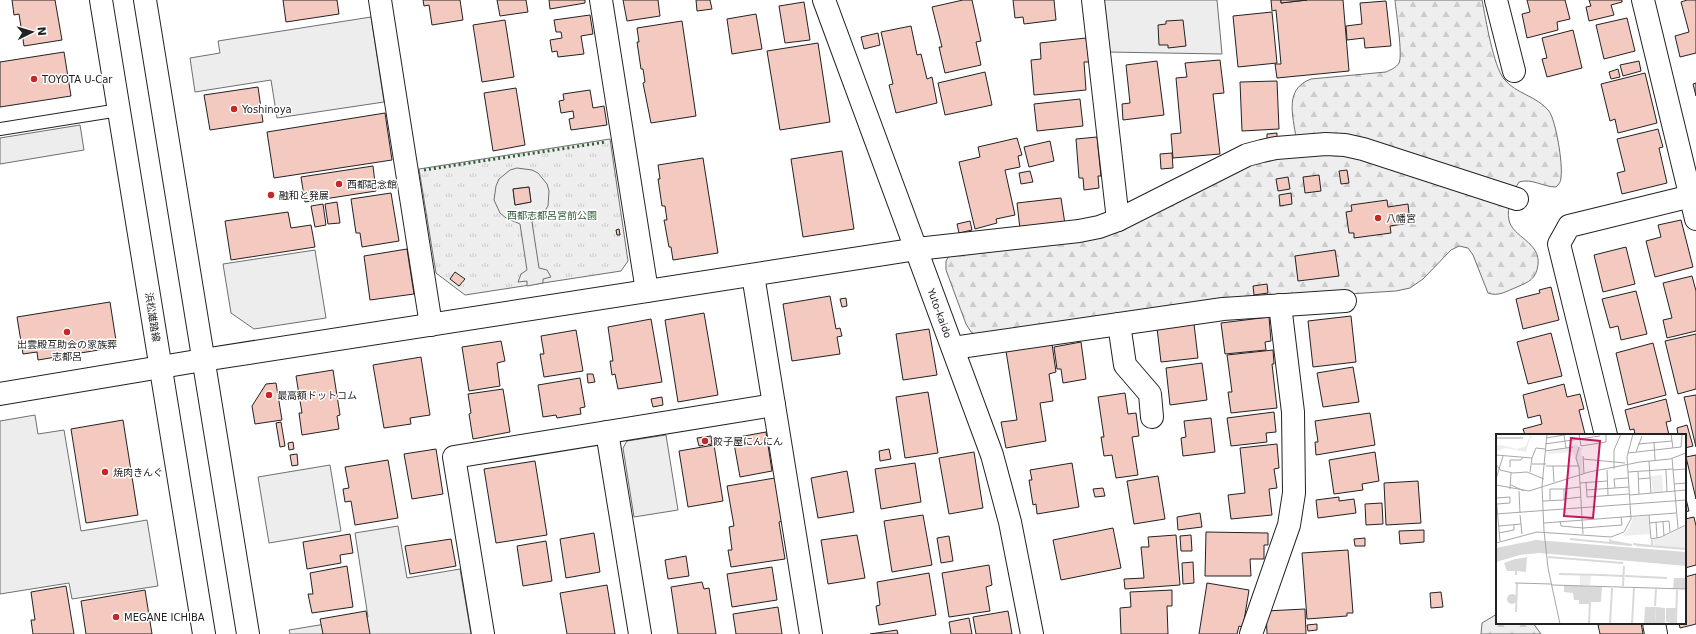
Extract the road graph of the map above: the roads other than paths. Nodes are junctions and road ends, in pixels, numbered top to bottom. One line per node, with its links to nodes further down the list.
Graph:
1 (101, 0): 10 (street, 浜松雄踏線)
2 (145, 0): 24 (street)
3 (380, 0): 22 (street)
4 (601, 0): 18 (street)
5 (824, 0): 16 (street, Yuto-kaido)
6 (1093, 0): 15 (street)
7 (1496, 0): 9 (street)
8 (1642, 0): 12 (street)
9 (1514, 72)
10 (119, 110): 11 (lane); 25 (street, 浜松雄踏線)
11 (0, 129)
12 (1693, 196): 14 (street); 30 (street)
13 (1517, 199): 15 (street)
14 (1696, 219)
15 (1118, 220): 16 (street)
16 (917, 249): 17 (street); 23 (street, Yuto-kaido)
17 (753, 275): 18 (street); 27 (street)
18 (647, 291): 22 (street)
19 (1345, 301): 20 (street)
20 (1280, 305): 21 (street); 38 (street)
21 (1119, 324): 23 (street); 28 (street)
22 (431, 325): 24 (street)
23 (953, 348): 37 (street, Yuto-kaido)
24 (204, 360): 25 (street); 33 (street)
25 (161, 367): 26 (street); 32 (street, 浜松雄踏線)
26 (0, 394)
27 (774, 405): 29 (street); 36 (street)
28 (1152, 417)
29 (607, 432): 34 (street); 35 (street)
30 (1606, 434)
31 (1654, 624): 39 (street)
32 (204, 634)
33 (248, 634)
34 (483, 634)
35 (640, 634)
36 (811, 634)
37 (1032, 634)
38 (1251, 634)
39 (1656, 634)

